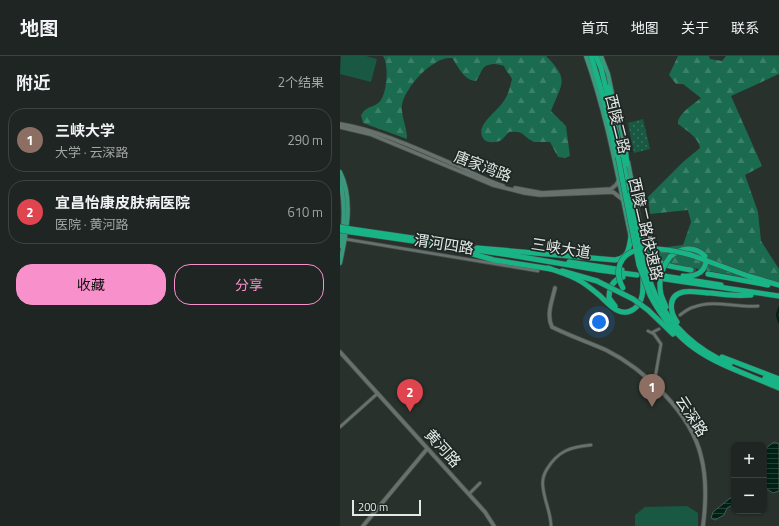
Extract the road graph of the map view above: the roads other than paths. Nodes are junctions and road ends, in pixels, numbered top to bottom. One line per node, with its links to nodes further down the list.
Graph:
1 (586, 56): 6 (main road, 西陵二路)
2 (591, 56): 5 (highway, 西陵二路快速路)
3 (596, 56): 5 (highway, 西陵二路快速路)
4 (601, 56): 7 (main road, 西陵二路)
5 (598, 68): 6 (highway); 7 (highway); 10 (highway, 西陵二路快速路); 15 (highway, 西陵二路快速路)
6 (596, 86): 8 (main road, 西陵二路)
7 (614, 102): 11 (main road, 西陵二路)
8 (604, 116): 10 (highway); 14 (main road, 西陵二路)
9 (340, 125): 14 (main road, 唐家湾路); 16 (main road, 唐家湾路)
10 (614, 138): 42 (highway, 西陵二路快速路, bridge)
11 (625, 147): 15 (highway); 17 (main road, 西陵二路)
12 (340, 172): 23 (main road)
13 (340, 180): 26 (main road)
14 (619, 180): 16 (main road, 西陵二路)
15 (628, 183): 29 (highway, 西陵二路快速路, bridge)
16 (622, 199): 18 (main road, 西陵二路)
17 (639, 218): 18 (main road); 24 (main road, 西陵二路)
18 (628, 224): 22 (main road, 西陵二路)
19 (340, 226): 21 (highway, 三峡大道, bridge)
20 (340, 230): 21 (highway, 三峡大道, bridge)
21 (351, 230): 27 (highway, 三峡大道); 28 (highway, 三峡大道)
22 (631, 236): 25 (main road, 西陵二路); 28 (highway)
23 (345, 239): 30 (main road); 33 (street, 渭河四路)
24 (644, 240): 29 (highway); 32 (highway)
25 (633, 245): 34 (highway)
26 (340, 246)
27 (452, 248): 31 (highway); 34 (highway, 三峡大道)
28 (476, 248): 34 (highway, 三峡大道)
29 (642, 258): 31 (highway); 42 (highway, 西陵二路快速路, bridge)
30 (340, 264)
31 (548, 268): 44 (highway, bridge)
32 (691, 270)
33 (538, 271)
34 (637, 273): 37 (highway, 三峡大道, bridge)
35 (656, 274): 37 (highway, 三峡大道); 41 (highway, 三峡大道); 42 (highway, bridge)
36 (708, 274): 38 (highway)
37 (645, 275): 41 (highway, 三峡大道)
38 (779, 286): 44 (highway, bridge)
39 (555, 288): 54 (main road, 云深路)
40 (779, 293): 41 (highway, 三峡大道)
41 (768, 294): 43 (highway, 三峡大道); 47 (highway)
42 (655, 295): 47 (highway); 51 (highway, 西陵二路快速路); 55 (highway, 西陵二路快速路)
43 (779, 296)
44 (633, 299): 51 (highway, bridge)
45 (758, 306): 46 (street)
46 (680, 316)
47 (677, 322): 53 (highway)
48 (659, 328): 50 (street)
49 (648, 331): 50 (street)
50 (652, 332): 54 (street)
51 (693, 347): 56 (highway, 西陵二路快速路)
52 (340, 352): 57 (main road, 黄河路)
53 (779, 379)
54 (654, 384): 66 (main road, 云深路)
55 (779, 384)
56 (779, 388)
57 (378, 393): 58 (street); 60 (main road, 黄河路)
58 (340, 427)
59 (591, 445): 65 (street)
60 (427, 449): 62 (main road, 黄河路); 63 (main road)
61 (480, 483): 62 (street)
62 (468, 494): 64 (main road, 黄河路)
63 (363, 526)
64 (494, 526)
65 (552, 526)
66 (703, 526)

